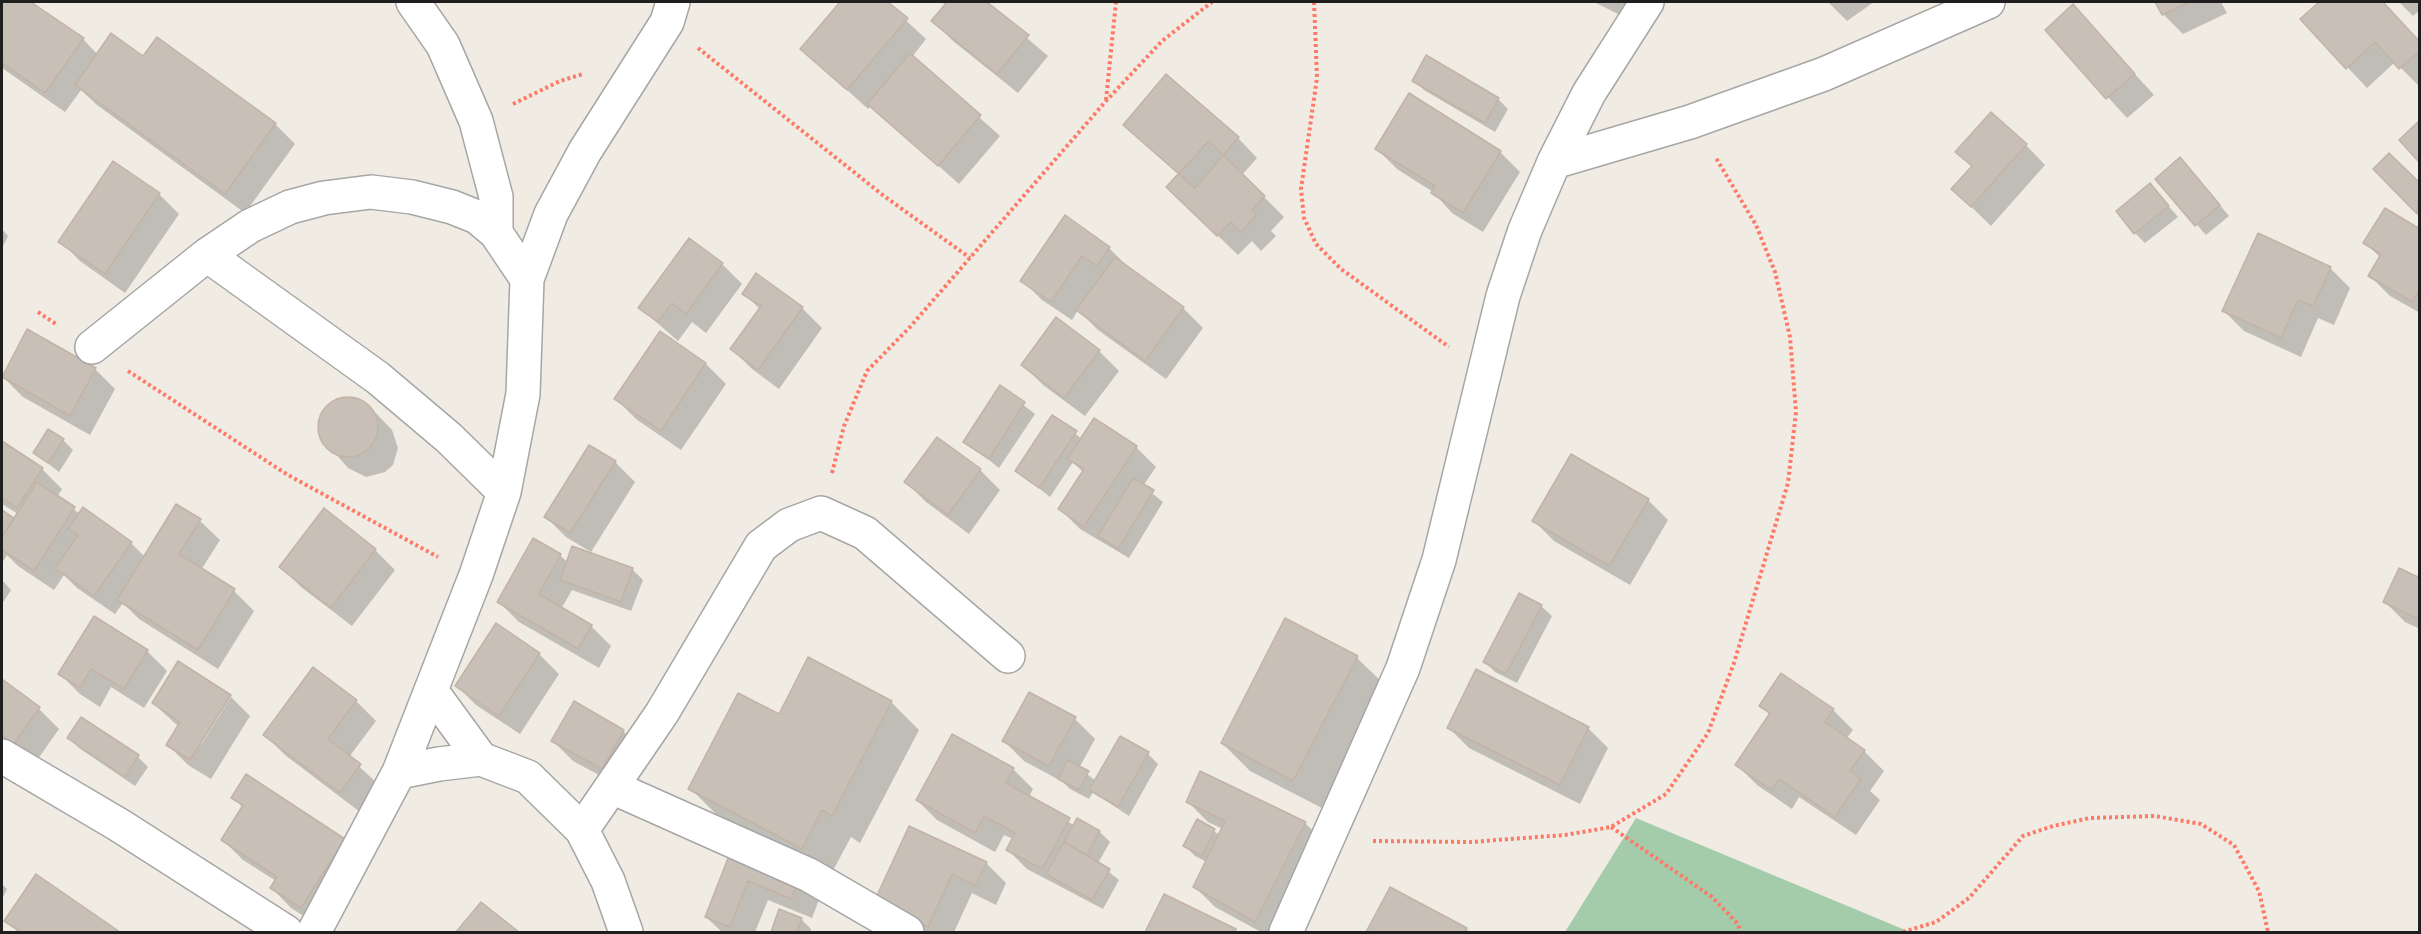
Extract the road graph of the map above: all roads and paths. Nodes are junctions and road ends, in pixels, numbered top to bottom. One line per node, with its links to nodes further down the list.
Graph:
1 (413, 2): 10 (street)
2 (1116, 2): 9 (path)
3 (1212, 2): 9 (path)
4 (1314, 2): 19 (path)
5 (1647, 2): 12 (street)
6 (1988, 2): 11 (street)
7 (670, 12): 8 (street); 15 (path)
8 (638, 70): 10 (path); 16 (street)
9 (1106, 101): 15 (path)
10 (476, 121): 13 (street)
11 (1690, 122): 12 (street); 29 (path)
12 (1554, 162): 19 (street)
13 (496, 233): 14 (street); 16 (street)
14 (207, 255): 18 (street); 20 (street)
15 (970, 258): 21 (path)
16 (527, 279): 20 (street)
17 (38, 312): 18 (path)
18 (92, 347): 22 (path)
19 (1483, 372): 31 (street)
20 (504, 492): 22 (street)
21 (821, 513): 23 (street); 28 (street)
22 (476, 575): 24 (street)
23 (1008, 656)
24 (432, 692): 26 (street); 27 (street)
25 (2, 756): 32 (street)
26 (481, 759): 27 (street); 30 (street)
27 (399, 772): 33 (street)
28 (612, 787): 30 (street); 35 (street)
29 (1611, 827): 31 (path); 37 (path)
30 (582, 830): 34 (street)
31 (1327, 840): 36 (street)
32 (286, 933)
33 (314, 933)
34 (626, 933)
35 (907, 933)
36 (1286, 933)
37 (1741, 933)
38 (1904, 933): 39 (path)
39 (2268, 933)

